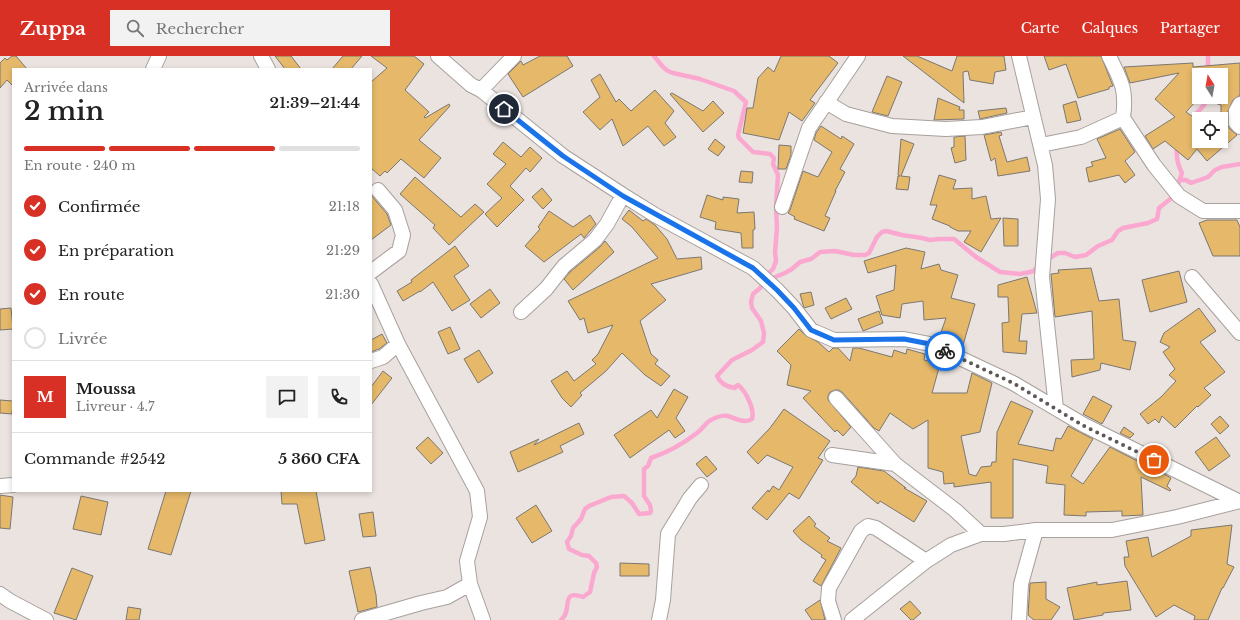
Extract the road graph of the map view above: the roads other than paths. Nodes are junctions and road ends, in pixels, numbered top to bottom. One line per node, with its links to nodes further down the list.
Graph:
1 (159, 56): 8 (street)
2 (261, 56): 9 (street)
3 (438, 56): 10 (street)
4 (514, 56): 10 (street)
5 (858, 56): 11 (street)
6 (1019, 56): 13 (street)
7 (1109, 56): 14 (street)
8 (153, 68)
9 (267, 68)
10 (481, 90): 18 (street)
11 (826, 102): 13 (street); 19 (street)
12 (1240, 104): 15 (street)
13 (1033, 117): 16 (street)
14 (1123, 118): 16 (street); 20 (street)
15 (1240, 127)
16 (1041, 145): 29 (street)
17 (378, 190): 21 (street)
18 (623, 196): 24 (street); 29 (street)
19 (782, 207)
20 (1240, 211)
21 (372, 271)
22 (1192, 277): 25 (street)
23 (372, 286): 26 (street)
24 (521, 312)
25 (1240, 333)
26 (398, 344): 27 (street); 39 (street)
27 (372, 361)
28 (836, 398): 31 (street)
29 (1056, 408): 35 (street)
30 (832, 455): 31 (street)
31 (895, 464): 37 (street)
32 (12, 485): 34 (street)
33 (701, 485): 44 (street)
34 (0, 486)
35 (1239, 501): 36 (street)
36 (1036, 530): 37 (street); 47 (street)
37 (981, 534): 38 (street)
38 (926, 561): 45 (street); 46 (street)
39 (470, 584): 42 (street); 43 (street)
40 (0, 594): 41 (street)
41 (46, 620)
42 (362, 620)
43 (483, 620)
44 (659, 620)
45 (834, 620)
46 (852, 620)
47 (1018, 620)

